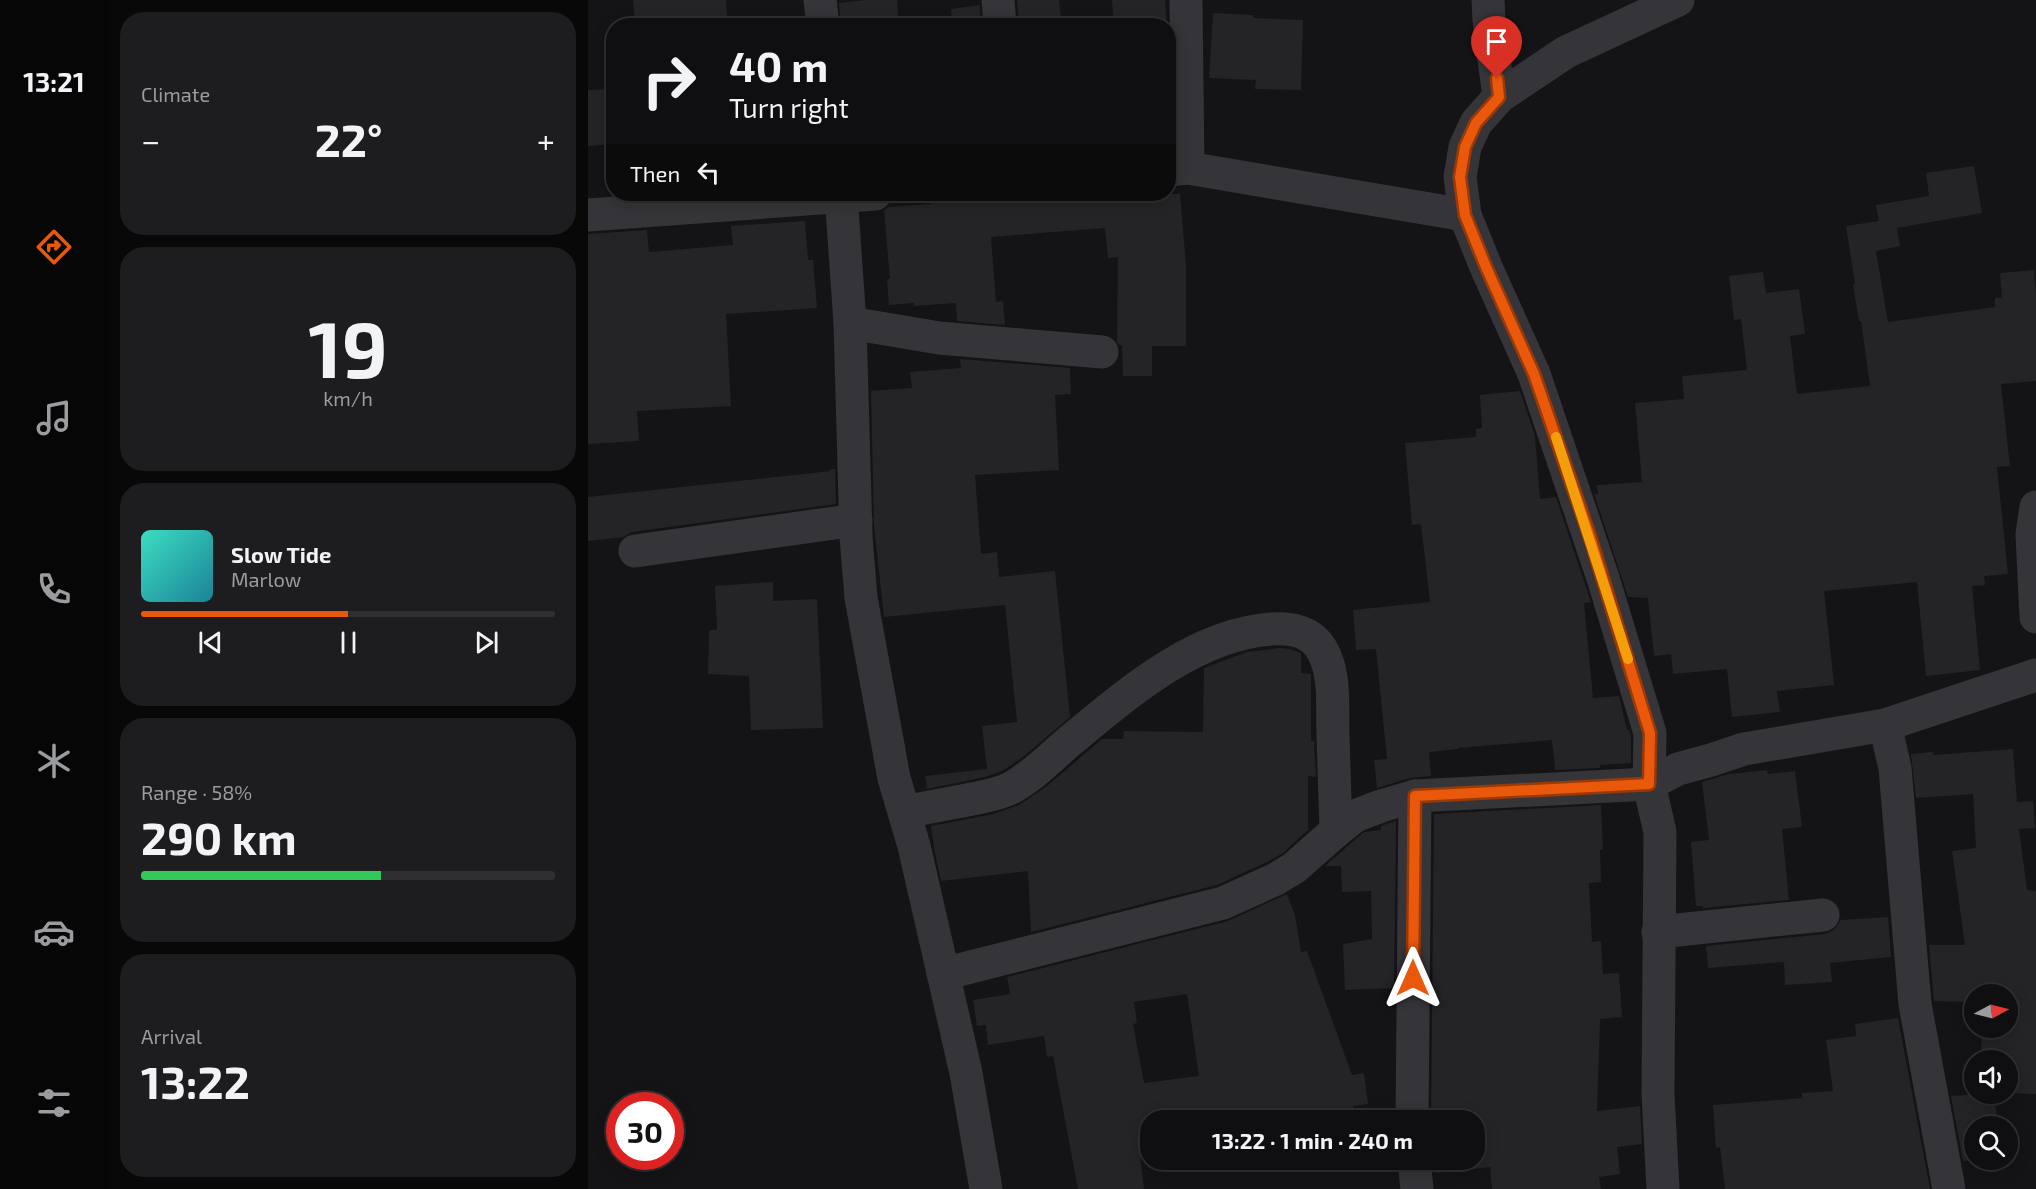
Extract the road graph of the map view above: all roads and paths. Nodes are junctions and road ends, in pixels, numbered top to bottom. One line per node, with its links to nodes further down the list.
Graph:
1 (820, 0): 6 (street)
2 (998, 0): 7 (street)
3 (1186, 0): 9 (street)
4 (1488, 0): 8 (street)
5 (1678, 0): 8 (street)
6 (822, 18)
7 (999, 18)
8 (1499, 97): 13 (street)
9 (1178, 169): 13 (street)
10 (757, 201): 12 (street)
11 (841, 201): 14 (street)
12 (588, 215)
13 (1465, 215): 22 (street)
14 (850, 323): 15 (street); 17 (street)
15 (1102, 352)
16 (2036, 507): 19 (street)
17 (856, 520): 18 (street); 24 (street)
18 (634, 551)
19 (2036, 617)
20 (2036, 675): 21 (street)
21 (1885, 725): 22 (street); 34 (street)
22 (1649, 784): 23 (street); 27 (street)
23 (1415, 796): 25 (street); 29 (street)
24 (904, 812): 25 (street); 28 (street)
25 (1336, 831): 28 (street)
26 (1823, 915): 27 (street)
27 (1658, 932): 33 (street)
28 (943, 974): 31 (street)
29 (1412, 1110)
30 (1415, 1170): 32 (street)
31 (986, 1189)
32 (1417, 1189)
33 (1663, 1189)
34 (1949, 1189)

